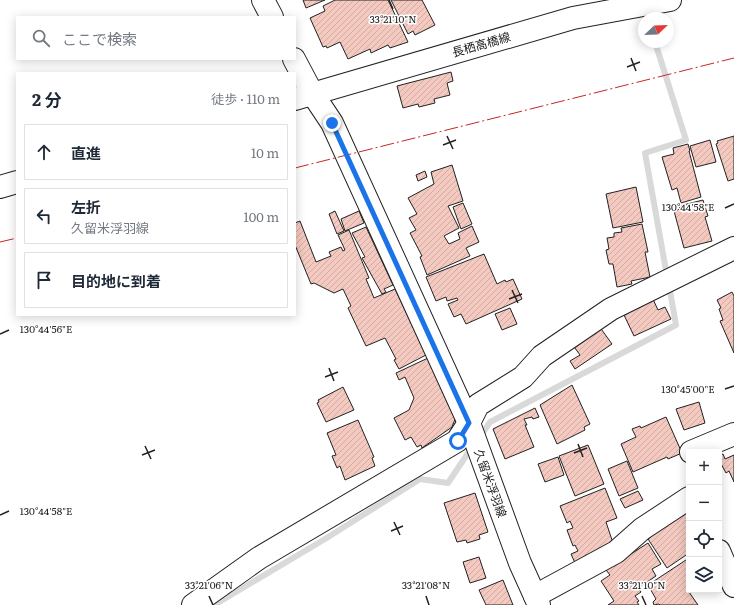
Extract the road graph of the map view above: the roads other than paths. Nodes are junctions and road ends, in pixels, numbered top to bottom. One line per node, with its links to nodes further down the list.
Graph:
1 (264, 0): 3 (main road)
2 (670, 0): 5 (main road, 長栖高橋線)
3 (272, 16)
4 (294, 60): 5 (main road, 久留米浮羽線)
5 (304, 96): 9 (main road, 久留米浮羽線)
6 (16, 182): 7 (main road)
7 (0, 187)
8 (734, 248): 9 (main road)
9 (469, 423): 15 (main road, 久留米浮羽線); 16 (main road)
10 (734, 434): 11 (main road)
11 (698, 449)
12 (686, 500): 15 (main road)
13 (722, 557): 14 (main road)
14 (734, 586)
15 (537, 600)
16 (192, 605)

